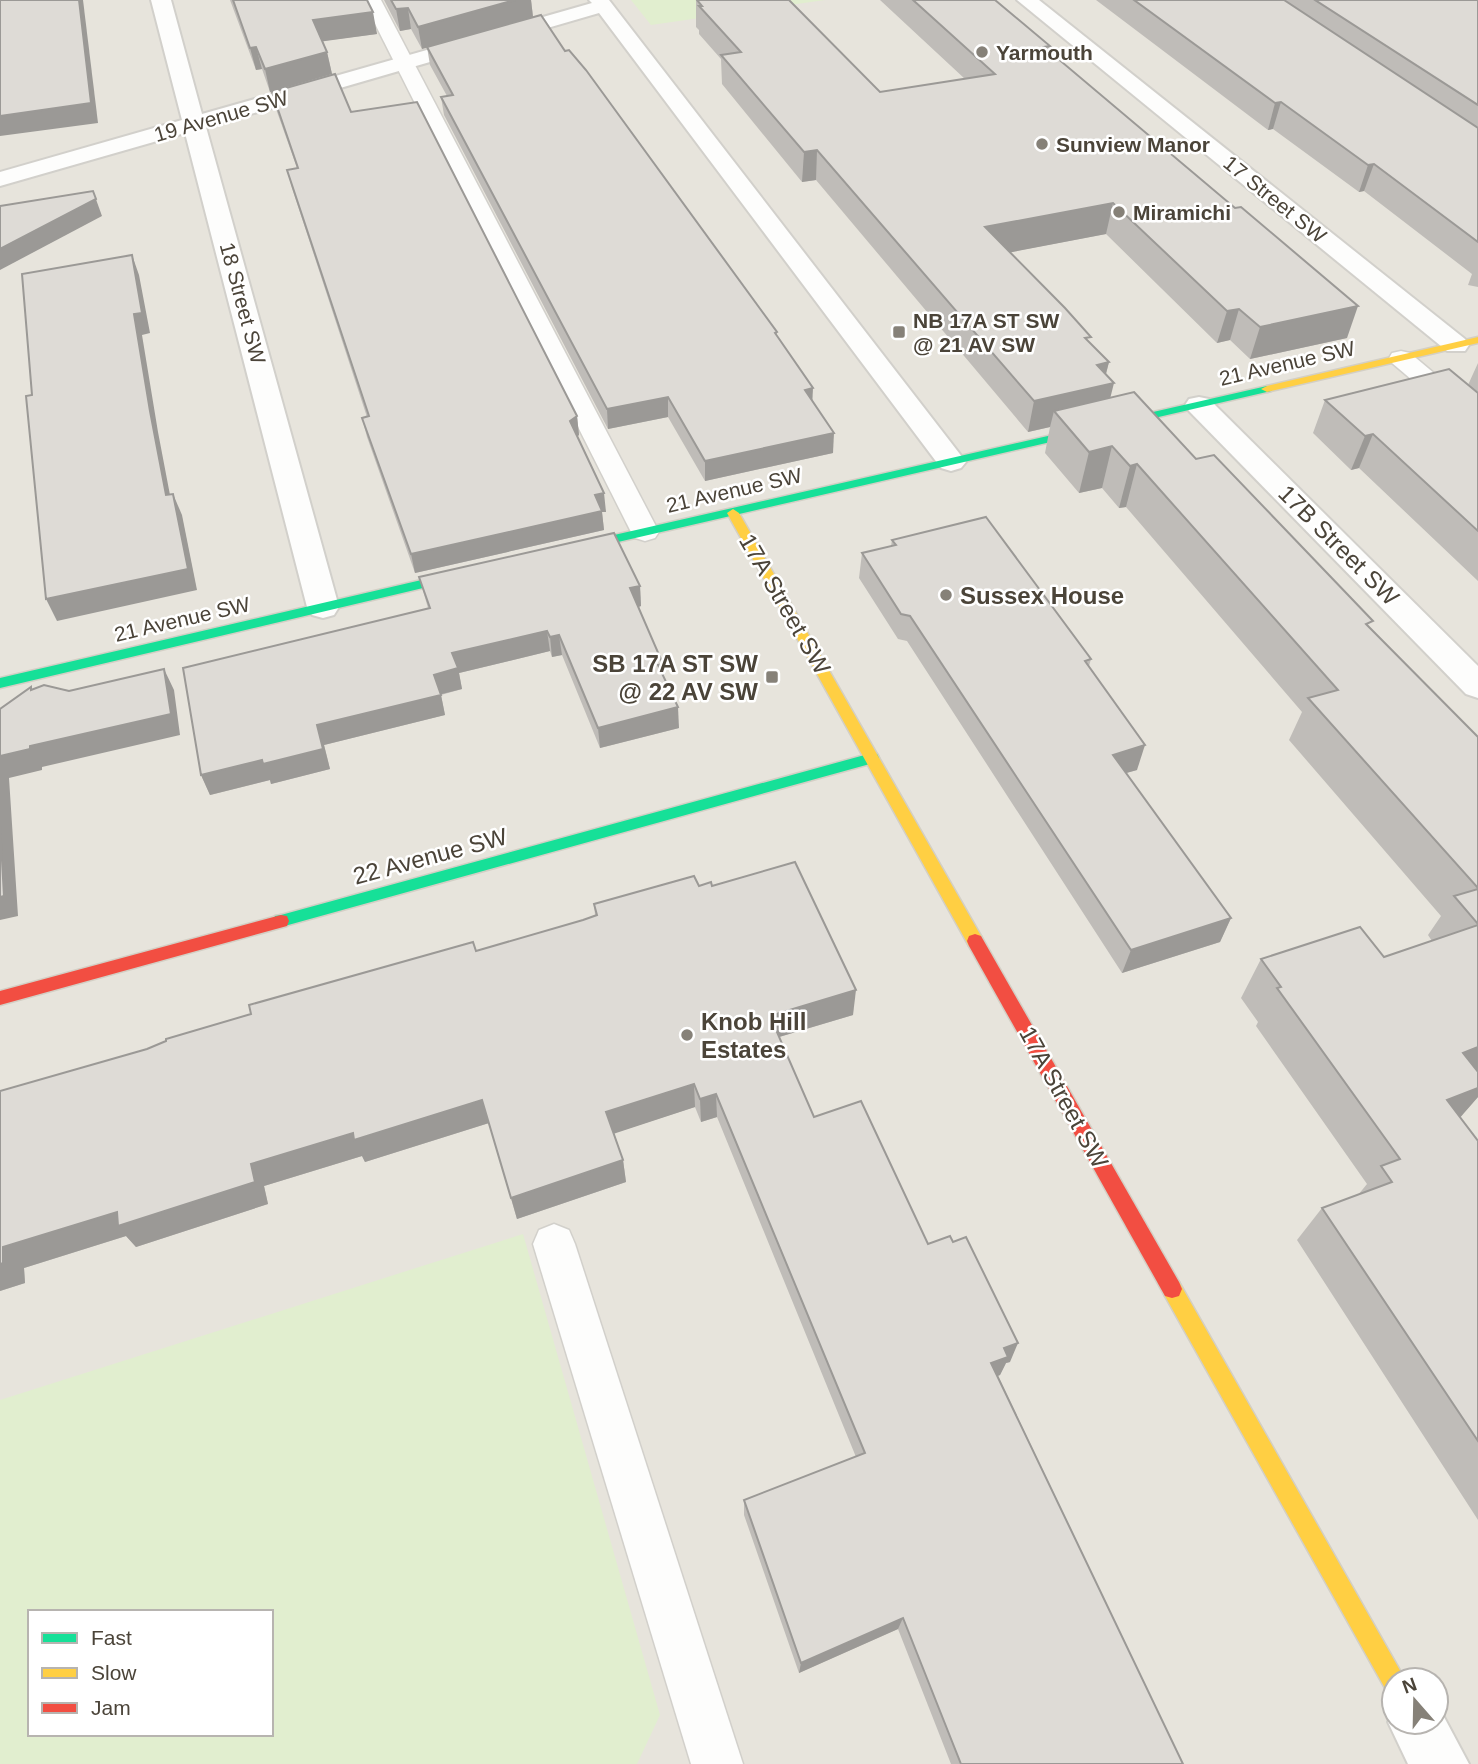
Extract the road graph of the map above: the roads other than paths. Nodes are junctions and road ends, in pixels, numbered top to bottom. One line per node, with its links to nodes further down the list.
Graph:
1 (161, 0): 6 (street, 18 Street SW)
2 (372, 0): 5 (lane)
3 (1027, 0): 8 (street, 17 Street SW)
4 (601, 3): 5 (street, 19 Avenue SW); 12 (street)
5 (404, 63): 6 (street, 19 Avenue SW); 14 (lane)
6 (194, 124): 7 (street, 19 Avenue SW); 17 (street, 18 Street SW)
7 (0, 180)
8 (1467, 342): 9 (street, 21 Avenue SW)
9 (1401, 358): 10 (street, 21 Avenue SW); 11 (lane)
10 (1199, 405): 12 (street, 21 Avenue SW); 19 (street, 17B Street SW)
11 (1478, 423)
12 (951, 462): 13 (street, 21 Avenue SW)
13 (733, 513): 14 (street, 21 Avenue SW); 20 (street, 17A Street SW)
14 (645, 532): 15 (street, 21 Avenue SW)
15 (551, 554)
16 (484, 569): 17 (street, 21 Avenue SW)
17 (323, 607): 18 (street, 21 Avenue SW)
18 (0, 683)
19 (1478, 686)
20 (872, 758): 21 (street, 22 Avenue SW); 23 (street, 17A Street SW)
21 (0, 998)
22 (554, 1244): 25 (lane)
23 (1385, 1666)
24 (1424, 1736): 26 (street)
25 (718, 1764)
26 (1440, 1764)

